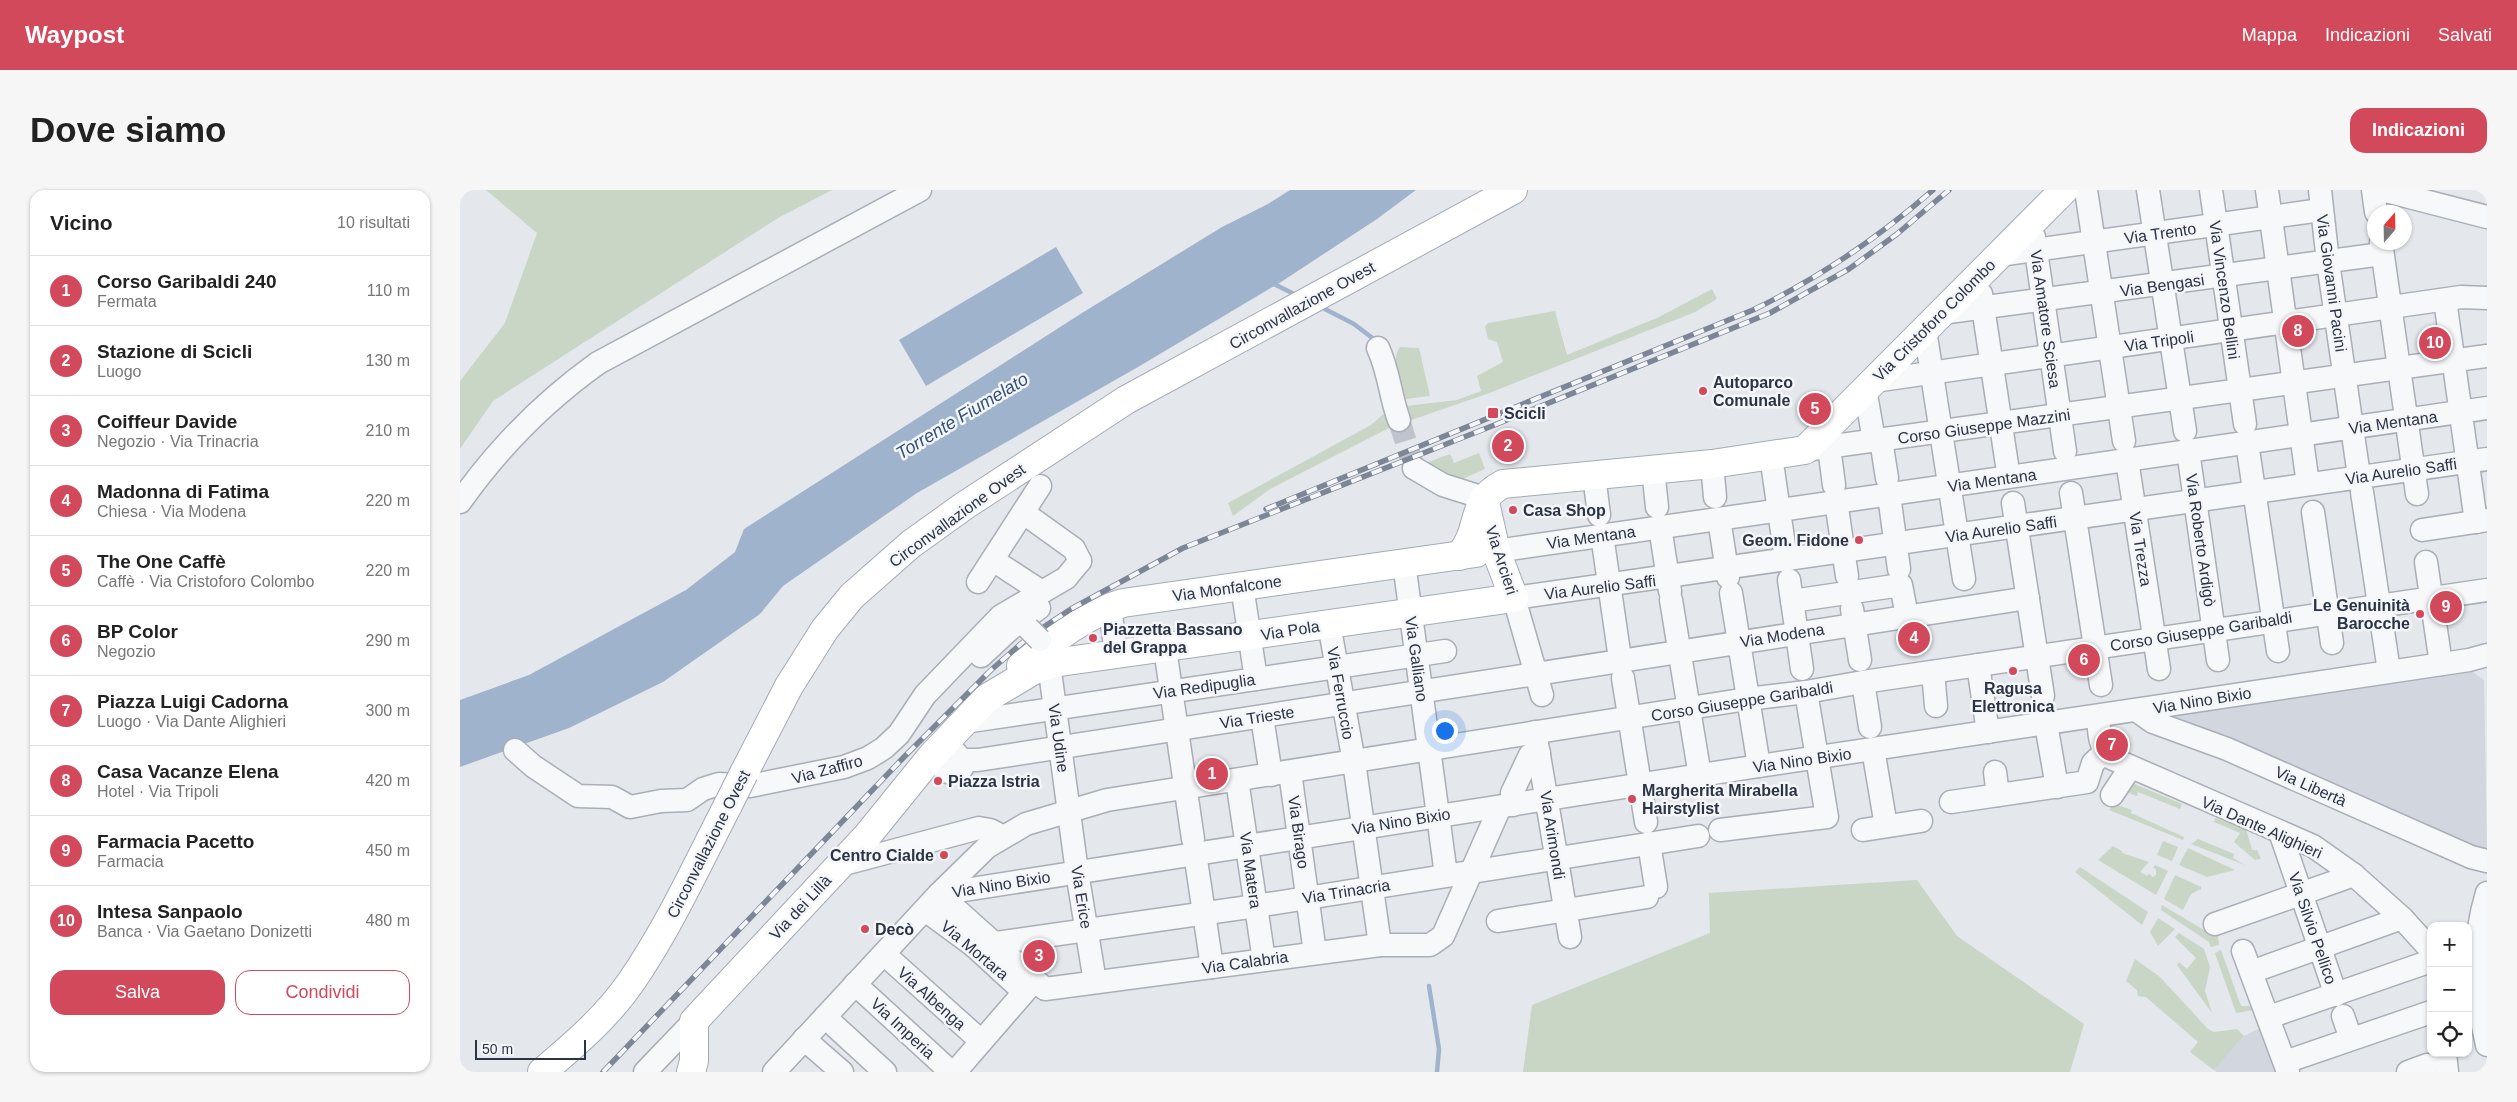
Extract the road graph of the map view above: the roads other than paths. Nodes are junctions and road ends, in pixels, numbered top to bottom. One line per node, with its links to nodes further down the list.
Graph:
1 (920, 190): 85 (street)
2 (1512, 190): 261 (main road, Circonvallazione Ovest, bridge)
3 (2064, 190): 14 (main road, Via Cristoforo Colombo)
4 (2086, 190): 17 (street, Via Trezza)
5 (2148, 190): 16 (street, Via Roberto Ardigò)
6 (2211, 190): 15 (street, Via Vincenzo Bellini)
7 (2267, 190): 12 (street)
8 (2373, 190): 11 (street)
9 (2382, 190): 13 (street)
10 (2320, 200): 12 (street, Via Trento); 22 (street, Via Giovanni Pacini)
11 (2375, 205)
12 (2270, 217): 15 (street, Via Trento); 23 (street)
13 (2487, 217)
14 (2032, 223): 20 (street, Via Amatore Sciesa); 21 (main road, Via Cristoforo Colombo)
15 (2216, 225): 16 (street, Via Trento); 25 (street, Via Vincenzo Bellini)
16 (2154, 234): 17 (street, Via Trento); 26 (street, Via Roberto Ardigò)
17 (2094, 242): 20 (street, Via Trento); 27 (street, Via Trezza)
18 (2374, 250): 22 (street, Via Bengasi)
19 (2382, 250): 32 (street)
20 (2035, 251): 21 (street, Via Trento); 29 (street, Via Amatore Sciesa)
21 (1999, 255): 24 (main road, Via Cristoforo Colombo)
22 (2328, 262): 23 (street, Via Bengasi); 33 (street, Via Giovanni Pacini)
23 (2277, 268): 25 (street, Via Bengasi); 35 (street)
24 (1979, 275): 31 (street); 34 (main road, Via Cristoforo Colombo)
25 (2223, 276): 26 (street, Via Bengasi); 36 (street, Via Vincenzo Bellini)
26 (2162, 284): 27 (street, Via Bengasi); 37 (street, Via Roberto Ardigò)
27 (2102, 293): 29 (street, Via Bengasi); 39 (street, Via Trezza)
28 (2487, 298): 30 (street, Via Tripoli)
29 (2042, 300): 31 (street, Via Bengasi); 41 (street, Via Amatore Sciesa)
30 (2445, 300): 32 (street, Via Tripoli); 42 (street)
31 (1982, 308): 34 (street, Via Bengasi); 43 (street)
32 (2391, 308): 33 (street, Via Tripoli); 44 (street)
33 (2336, 316): 35 (street, Via Tripoli); 46 (street, Via Giovanni Pacini)
34 (1933, 321): 45 (street); 48 (main road, Via Cristoforo Colombo)
35 (2285, 323): 36 (street, Via Tripoli); 47 (street)
36 (2232, 331): 37 (street, Via Tripoli); 49 (street, Via Vincenzo Bellini)
37 (2171, 340): 39 (street, Via Tripoli); 50 (street, Via Roberto Ardigò)
38 (1378, 348): 55 (street)
39 (2110, 348): 41 (street, Via Tripoli); 51 (street, Via Trezza)
40 (2487, 356): 42 (street, Corso Giuseppe Mazzini)
41 (2051, 357): 43 (street, Via Tripoli); 54 (street, Via Amatore Sciesa)
42 (2454, 361): 44 (street, Corso Giuseppe Mazzini); 53 (street)
43 (1992, 366): 45 (street, Via Tripoli); 57 (street)
44 (2399, 369): 46 (street, Corso Giuseppe Mazzini); 56 (street)
45 (1932, 374): 48 (street, Via Tripoli); 59 (street)
46 (2345, 376): 47 (street, Corso Giuseppe Mazzini); 58 (street, Via Giovanni Pacini)
47 (2294, 383): 49 (street, Corso Giuseppe Mazzini); 61 (street)
48 (1870, 385): 62 (street); 64 (main road, Via Cristoforo Colombo)
49 (2240, 390): 50 (street, Corso Giuseppe Mazzini); 60 (street, Via Vincenzo Bellini)
50 (2180, 399): 51 (street, Corso Giuseppe Mazzini); 63 (street, Via Roberto Ardigò)
51 (2119, 407): 54 (street, Corso Giuseppe Mazzini); 65 (street, Via Trezza)
52 (2487, 408): 53 (street, Via Mentana)
53 (2460, 412): 56 (street, Via Mentana); 67 (street)
54 (2060, 416): 57 (street, Corso Giuseppe Mazzini); 73 (street, Via Amatore Sciesa)
55 (1399, 420)
56 (2406, 420): 58 (street, Via Mentana); 71 (street)
57 (2001, 424): 59 (street, Corso Giuseppe Mazzini); 79 (street)
58 (2352, 428): 61 (street, Via Mentana); 75 (street, Via Giovanni Pacini)
59 (1942, 432): 62 (street, Corso Giuseppe Mazzini); 78 (street)
60 (2246, 434): 61 (street, Via Mentana); 63 (street, Via Mentana); 80 (street, Via Vincenzo Bellini)
61 (2301, 435): 74 (street)
62 (1877, 440): 64 (street, Corso Giuseppe Mazzini); 77 (street)
63 (2186, 441): 65 (street, Via Mentana); 84 (street, Via Roberto Ardigò)
64 (1817, 449): 66 (main road, Corso Giuseppe Mazzini); 81 (street)
65 (2125, 451): 73 (street, Via Mentana); 87 (street, Via Trezza)
66 (1771, 456): 68 (main road, Corso Giuseppe Mazzini); 88 (street)
67 (2477, 460): 71 (street, Via Aurelio Saffi); 93 (street)
68 (1712, 464): 70 (main road, Corso Giuseppe Mazzini); 86 (street)
69 (1414, 468): 83 (street)
70 (1653, 469): 72 (main road, Corso Giuseppe Mazzini); 91 (street)
71 (2413, 469): 75 (street, Via Aurelio Saffi); 82 (street)
72 (1594, 475): 83 (main road, Corso Giuseppe Mazzini); 94 (street)
73 (2068, 475): 79 (street, Via Mentana); 92 (street, Via Amatore Sciesa)
74 (2308, 484): 75 (street, Via Aurelio Saffi); 80 (street, Via Aurelio Saffi)
75 (2360, 484): 120 (street, Via Giovanni Pacini)
76 (1040, 486): 90 (street)
77 (1888, 486): 78 (street, Via Mentana); 81 (street, Via Mentana); 98 (street)
78 (1951, 486): 79 (street, Via Mentana); 97 (street)
79 (2010, 486): 95 (street)
80 (2254, 491): 84 (street, Via Aurelio Saffi); 125 (street, Via Vincenzo Bellini)
81 (1835, 493): 88 (street, Via Mentana); 100 (street)
82 (2417, 494)
83 (1484, 498): 99 (main road, Via Arcieri); 101 (main road)
84 (2195, 500): 87 (street, Via Aurelio Saffi); 128 (street, Via Roberto Ardigò)
85 (460, 502)
86 (1717, 508): 88 (street, Via Mentana); 91 (street, Via Mentana); 107 (street)
87 (2134, 509): 92 (street, Via Aurelio Saffi); 131 (street, Via Trezza)
88 (1779, 510): 108 (street)
89 (2313, 512): 123 (street)
90 (1024, 513): 102 (street); 103 (street)
91 (1658, 517): 94 (street, Via Mentana); 113 (street)
92 (2076, 519): 95 (street, Via Aurelio Saffi); 134 (street, Via Amatore Sciesa)
93 (2481, 521): 96 (street)
94 (1600, 525): 99 (street, Via Mentana); 111 (street)
95 (2017, 527): 97 (street, Via Aurelio Saffi); 119 (street)
96 (2422, 530)
97 (1958, 536): 98 (street, Via Aurelio Saffi); 115 (street)
98 (1896, 544): 100 (street, Via Aurelio Saffi); 106 (street)
99 (1496, 551): 101 (main road, Via Monfalcone); 118 (main road, Via Arcieri)
100 (1845, 552): 108 (street, Via Aurelio Saffi); 110 (street)
101 (1459, 556): 105 (main road, Via Monfalcone)
102 (993, 560): 109 (street); 116 (street)
103 (1080, 561): 116 (street, Via Zaffiro); 132 (street)
104 (2426, 562): 117 (street)
105 (1404, 563): 112 (main road, Via Monfalcone); 122 (street, Via Galliano)
106 (1900, 577): 110 (street); 124 (street)
107 (1728, 580): 108 (street, Via Aurelio Saffi); 113 (street, Via Aurelio Saffi); 133 (street)
108 (1789, 580): 110 (street); 129 (street)
109 (978, 582)
110 (1848, 584): 127 (street)
111 (1608, 585): 113 (street, Via Aurelio Saffi); 118 (street, Via Aurelio Saffi); 145 (street)
112 (1242, 586): 121 (main road, Via Monfalcone); 130 (street)
113 (1670, 590): 136 (street)
114 (2487, 590): 117 (street, Corso Giuseppe Garibaldi)
115 (1966, 591): 119 (street, Via Modena); 124 (street, Via Modena)
116 (1042, 592): 151 (street, Via Zaffiro)
117 (2431, 597): 120 (street, Corso Giuseppe Garibaldi); 142 (street)
118 (1514, 598): 122 (main road, Via Pola); 148 (street, Via Arcieri)
119 (2028, 598): 141 (street)
120 (2379, 605): 123 (street, Corso Giuseppe Garibaldi); 150 (street, Via Giovanni Pacini)
121 (1110, 607): 132 (main road, Via Monfalcone); 137 (street)
122 (1411, 612): 126 (main road, Via Pola); 139 (street, Via Galliano)
123 (2328, 612): 125 (street, Corso Giuseppe Garibaldi); 153 (street)
124 (1907, 616): 127 (street, Via Modena)
125 (2274, 621): 128 (street, Corso Giuseppe Garibaldi); 155 (street, Via Vincenzo Bellini)
126 (1329, 624): 130 (main road, Via Pola); 144 (street, Via Ferruccio)
127 (1854, 624): 129 (street, Via Modena); 147 (street)
128 (2213, 630): 131 (street, Corso Giuseppe Garibaldi); 161 (street, Via Roberto Ardigò)
129 (1797, 632): 133 (street, Via Modena); 146 (street)
130 (1250, 636): 135 (main road, Via Pola); 152 (street)
131 (2154, 638): 134 (street, Corso Giuseppe Garibaldi); 164 (street, Via Trezza)
132 (1036, 640): 137 (main road, Via Pola); 151 (street); 165 (street, Via Udine); 171 (main road, Via Pola)
133 (1738, 641): 136 (street, Via Modena); 162 (street)
134 (2094, 647): 141 (street, Corso Giuseppe Garibaldi); 154 (street, Via Amatore Sciesa)
135 (1165, 648): 137 (main road, Via Pola); 156 (street)
136 (1679, 650): 145 (street, Via Modena); 166 (street)
137 (1115, 651)
138 (1445, 651): 139 (street, Via Redipuglia)
139 (1417, 654): 144 (street, Via Redipuglia); 157 (street, Via Galliano)
140 (2487, 655): 142 (street, Via Nino Bixio)
141 (2036, 656): 143 (street, Corso Giuseppe Garibaldi); 160 (street)
142 (2441, 664): 150 (street, Via Nino Bixio)
143 (1978, 665): 149 (street, Corso Giuseppe Garibaldi); 175 (street)
144 (1336, 667): 152 (street, Via Redipuglia); 163 (street, Via Ferruccio)
145 (1622, 669): 148 (street, Via Modena); 170 (street)
146 (1802, 669)
147 (1861, 671): 149 (street, Corso Giuseppe Garibaldi); 158 (street, Corso Giuseppe Garibaldi); 173 (street)
148 (1536, 672): 157 (street, Via Trieste); 159 (street, Via Arcieri)
149 (1933, 672): 176 (street)
150 (2389, 672): 153 (street, Via Nino Bixio)
151 (943, 675): 181 (street, Via Zaffiro)
152 (1256, 679): 156 (street, Via Redipuglia)
153 (2337, 680): 155 (street, Via Nino Bixio)
154 (2101, 685)
155 (2284, 688): 161 (street, Via Nino Bixio)
156 (1171, 691): 165 (street, Via Redipuglia); 174 (street)
157 (1422, 692): 163 (street, Via Trieste); 179 (street, Via Galliano)
158 (1806, 692): 162 (street, Corso Giuseppe Garibaldi); 184 (street)
159 (1542, 695)
160 (2042, 696)
161 (2224, 697): 164 (street, Via Nino Bixio)
162 (1747, 699): 166 (street, Corso Giuseppe Garibaldi); 186 (street)
163 (1342, 704): 169 (street, Via Trieste); 185 (street, Via Ferruccio)
164 (2164, 706): 167 (street, Via Nino Bixio)
165 (1056, 709): 171 (street, Via Redipuglia); 178 (street, Via Udine)
166 (1688, 709): 170 (street, Corso Giuseppe Garibaldi); 190 (street)
167 (2136, 710): 168 (street, Via Nino Bixio); 215 (street, Via Libertà)
168 (2098, 716): 172 (street, Via Nino Bixio); 182 (street)
169 (1262, 717): 174 (street, Via Trieste); 189 (street, Via Birago)
170 (1630, 718): 177 (street, Corso Giuseppe Garibaldi); 192 (street)
171 (964, 722): 183 (main road, Via Pola)
172 (2046, 724): 175 (street, Via Nino Bixio); 193 (street)
173 (1870, 727)
174 (1177, 730): 178 (street, Via Trieste); 194 (street)
175 (1988, 732): 176 (street, Via Nino Bixio)
176 (1941, 739): 180 (street, Via Nino Bixio)
177 (1537, 743): 179 (street, Corso Giuseppe Garibaldi); 197 (street, Via Arimondi); 199 (street)
178 (1061, 748): 183 (street, Via Trieste); 200 (street, Via Udine)
179 (1429, 749): 185 (street, Corso Giuseppe Garibaldi); 201 (street, Via Galliano)
180 (1873, 749): 184 (street, Via Nino Bixio); 203 (street)
181 (515, 750)
182 (2104, 752): 187 (street, Via Dante Alighieri); 193 (street)
183 (954, 754): 216 (main road, Via Pola)
184 (1817, 758): 186 (street, Via Nino Bixio); 205 (street)
185 (1354, 762): 189 (street, Corso Giuseppe Garibaldi); 204 (street, Via Ferruccio)
186 (1759, 766): 190 (street, Via Nino Bixio)
187 (2130, 768): 196 (street); 207 (street, Via Dante Alighieri)
188 (1995, 772): 195 (street)
189 (1281, 773): 191 (street, Corso Giuseppe Garibaldi); 211 (street, Via Birago)
190 (1700, 776): 192 (street, Via Nino Bixio)
191 (1237, 780): 194 (street, Corso Giuseppe Garibaldi); 212 (street, Via Matera)
192 (1640, 784): 197 (street, Via Nino Bixio); 208 (street)
193 (2057, 786): 195 (street)
194 (1185, 788): 200 (street, Corso Giuseppe Garibaldi); 213 (street)
195 (1998, 795): 198 (street)
196 (2112, 795)
197 (1548, 799): 199 (street, Via Nino Bixio); 214 (street, Via Arimondi)
198 (1951, 802)
199 (1507, 806): 201 (street, Via Nino Bixio); 217 (street)
200 (1070, 811): 209 (street, Corso Giuseppe Garibaldi); 218 (street, Via Erice)
201 (1437, 816): 204 (street, Via Nino Bixio); 219 (street, Via Galliano)
202 (1921, 820): 203 (street)
203 (1886, 826): 206 (street)
204 (1363, 827): 211 (street, Via Nino Bixio); 221 (street, Via Ferruccio)
205 (1720, 830)
206 (1864, 830)
207 (2280, 832): 220 (street, Via Dante Alighieri); 223 (street, Via Silvio Pellico)
208 (1648, 833): 210 (street, Via Trinacria); 214 (street, Via Trinacria); 227 (street)
209 (1002, 836): 216 (street, Via dei Lillà); 225 (street, Corso Giuseppe Garibaldi)
210 (1698, 836)
211 (1301, 837): 212 (street, Via Nino Bixio); 224 (street, Via Birago)
212 (1247, 845): 213 (street, Via Nino Bixio); 226 (street, Via Matera)
213 (1194, 846): 218 (street, Via Nino Bixio); 228 (street)
214 (1556, 858): 217 (street, Via Trinacria); 227 (street, Via Arimondi)
215 (2487, 861)
216 (840, 865): 254 (main road, Via dei Lillà)
217 (1471, 871): 219 (street, Via Trinacria); 235 (street, Via Calabria)
218 (1077, 872): 225 (street, Via Nino Bixio); 232 (street, Via Erice)
219 (1446, 875): 221 (street, Via Trinacria)
220 (2354, 875): 223 (street); 229 (street, Via Dante Alighieri)
221 (1371, 887): 224 (street, Via Trinacria); 235 (street, Via Ferruccio)
222 (2487, 893): 250 (street)
223 (2301, 894): 231 (street); 237 (street, Via Silvio Pellico)
224 (1308, 896): 226 (street, Via Trinacria); 239 (street, Via Birago)
225 (932, 902): 234 (street, Via Mortara); 240 (street, Corso Giuseppe Garibaldi)
226 (1256, 906): 228 (street, Via Trinacria); 241 (street, Via Matera)
227 (1565, 910): 230 (street); 233 (street, Via Arimondi)
228 (1204, 913): 232 (street, Via Trinacria); 243 (street)
229 (2402, 918): 236 (street, Via Dante Alighieri); 237 (street)
230 (1498, 921)
231 (2215, 924)
232 (1086, 929): 234 (street, Via Trinacria); 245 (street, Via Erice)
233 (1570, 937)
234 (984, 945): 247 (street, Via Mortara)
235 (1380, 945): 239 (street, Via Calabria)
236 (2427, 946)
237 (2319, 948): 244 (street); 248 (street, Via Silvio Pellico)
238 (2243, 951): 244 (street)
239 (1315, 953): 241 (street, Via Calabria)
240 (884, 954): 246 (street, Corso Giuseppe Garibaldi); 257 (street, Via Albenga)
241 (1264, 960): 243 (street, Via Calabria)
242 (2427, 962): 248 (street)
243 (1212, 967): 245 (street, Via Calabria)
244 (2251, 972): 253 (street)
245 (1096, 982): 247 (street, Via Calabria)
246 (855, 984): 252 (street, Corso Giuseppe Garibaldi); 266 (street, Via Imperia)
247 (1035, 987): 257 (street)
248 (2336, 995): 253 (street)
249 (2427, 1013): 255 (street)
250 (2474, 1014): 258 (street)
251 (2343, 1016): 255 (street)
252 (825, 1017): 256 (street, Corso Giuseppe Garibaldi); 265 (street)
253 (2269, 1018): 259 (street)
254 (694, 1021): 262 (street, Via dei Lillà); 263 (main road)
255 (2350, 1039): 259 (street)
256 (804, 1040): 260 (street, Corso Giuseppe Garibaldi); 264 (street)
257 (981, 1042): 267 (street)
258 (2487, 1045)
259 (2287, 1067)
260 (776, 1071)
261 (542, 1072)
262 (645, 1072)
263 (691, 1072)
264 (842, 1072)
265 (884, 1072)
266 (950, 1072)
267 (955, 1072)

